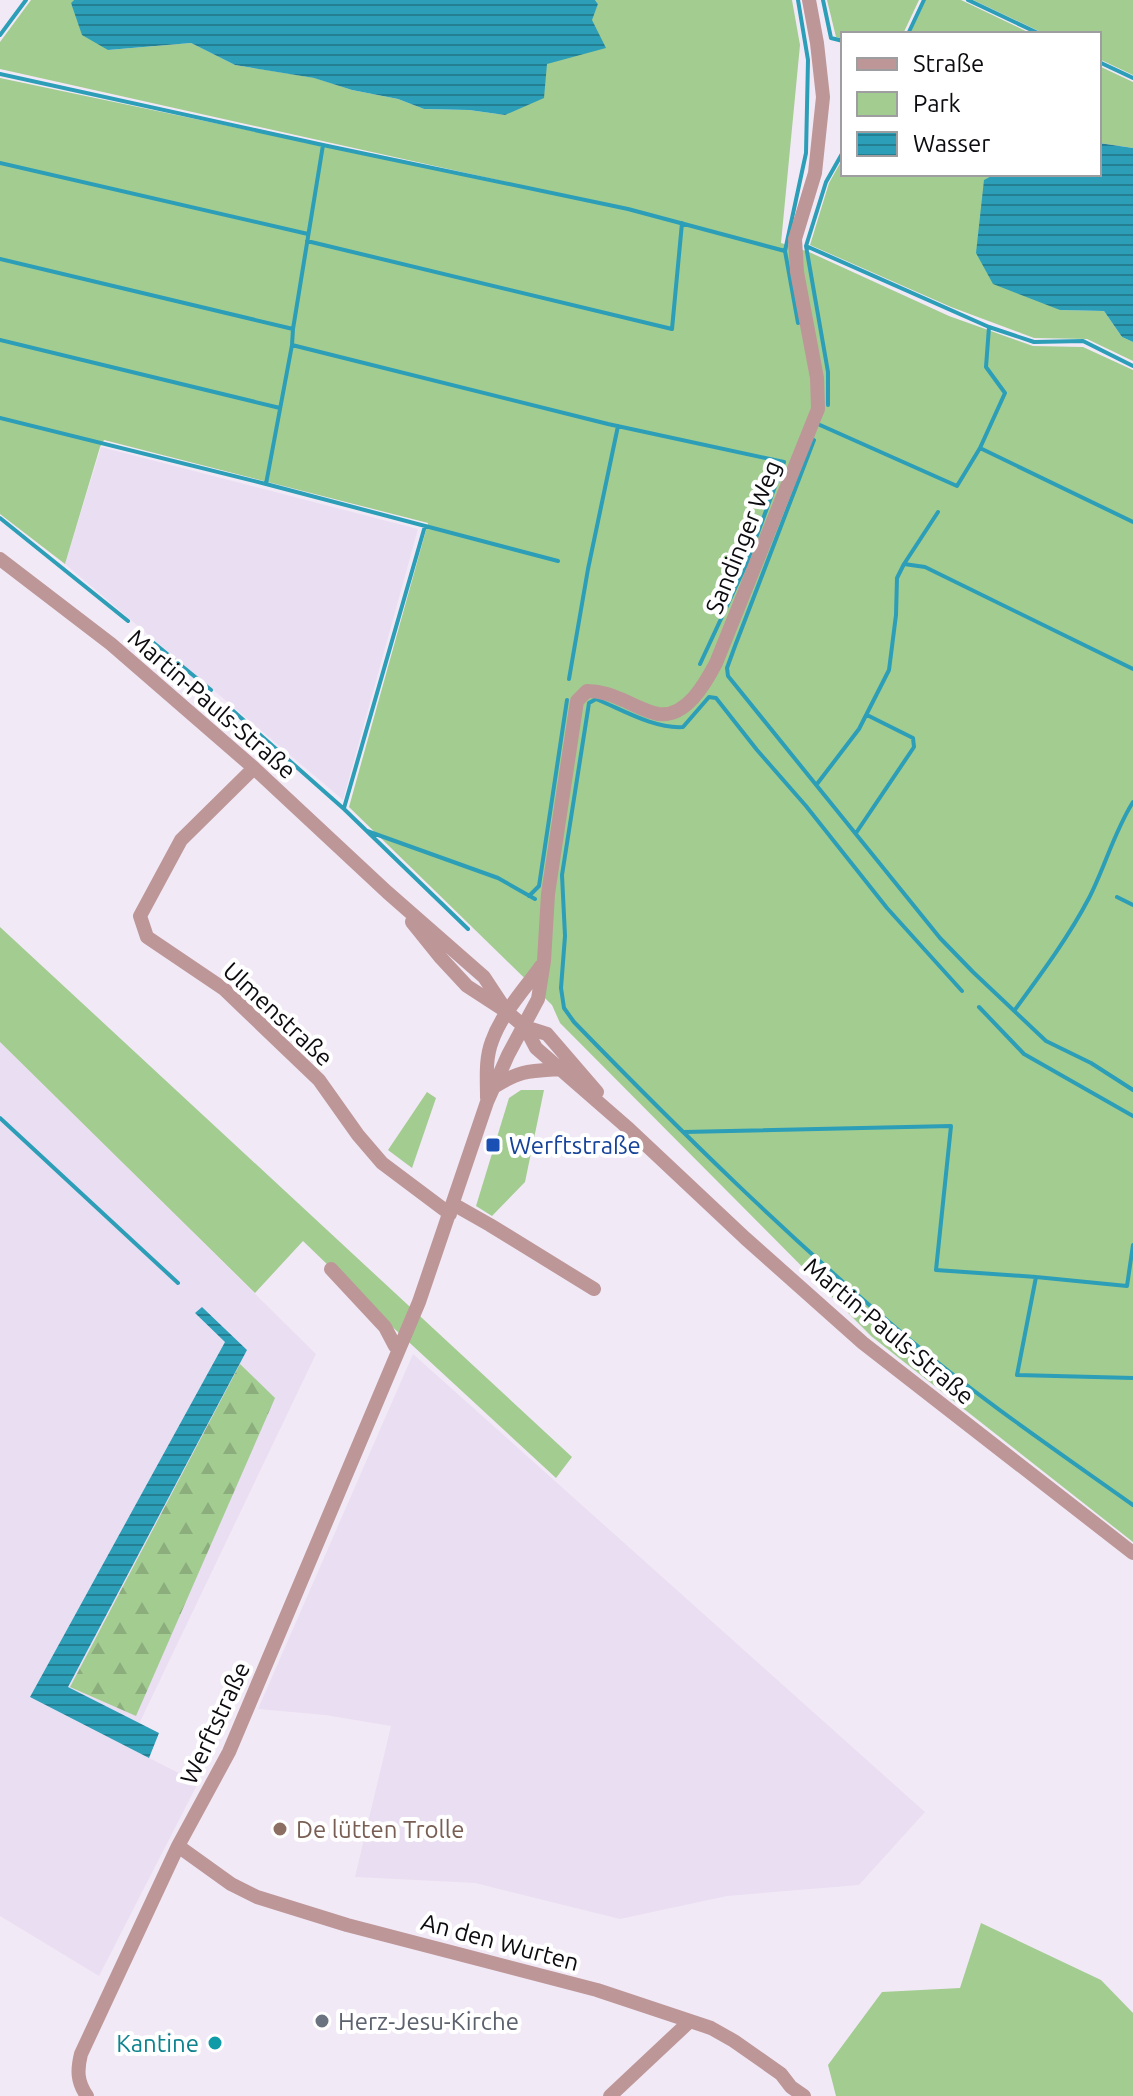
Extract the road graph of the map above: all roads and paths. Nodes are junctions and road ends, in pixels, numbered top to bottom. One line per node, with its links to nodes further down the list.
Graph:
1 (809, 0): 4 (street, Sandinger Weg)
2 (0, 559): 3 (street, Martin-Pauls-Straße)
3 (254, 768): 5 (street, Martin-Pauls-Straße); 11 (street, Ulmenstraße)
4 (544, 961): 5 (street); 6 (street, Sandinger Weg)
5 (507, 1012): 6 (street, Martin-Pauls-Straße); 9 (street, Werftstraße)
6 (525, 1027): 7 (street, Martin-Pauls-Straße); 8 (street, Werftstraße); 10 (street, Martin-Pauls-Straße)
7 (561, 1069): 8 (street); 10 (street, Martin-Pauls-Straße)
8 (494, 1087): 9 (street, Werftstraße)
9 (487, 1102): 11 (street, Werftstraße)
10 (629, 1129): 15 (street, Martin-Pauls-Straße)
11 (451, 1209): 13 (street, Ulmenstraße); 14 (street, Werftstraße)
12 (331, 1269): 14 (street)
13 (594, 1289)
14 (399, 1349): 16 (street, Werftstraße)
15 (1133, 1553)
16 (178, 1846): 17 (street, An den Wurten); 19 (street, Werftstraße)
17 (690, 2021): 18 (street, An den Wurten); 20 (street)
18 (787, 2091): 21 (street, An den Wurten)
19 (84, 2092)
20 (610, 2096)
21 (804, 2096)

